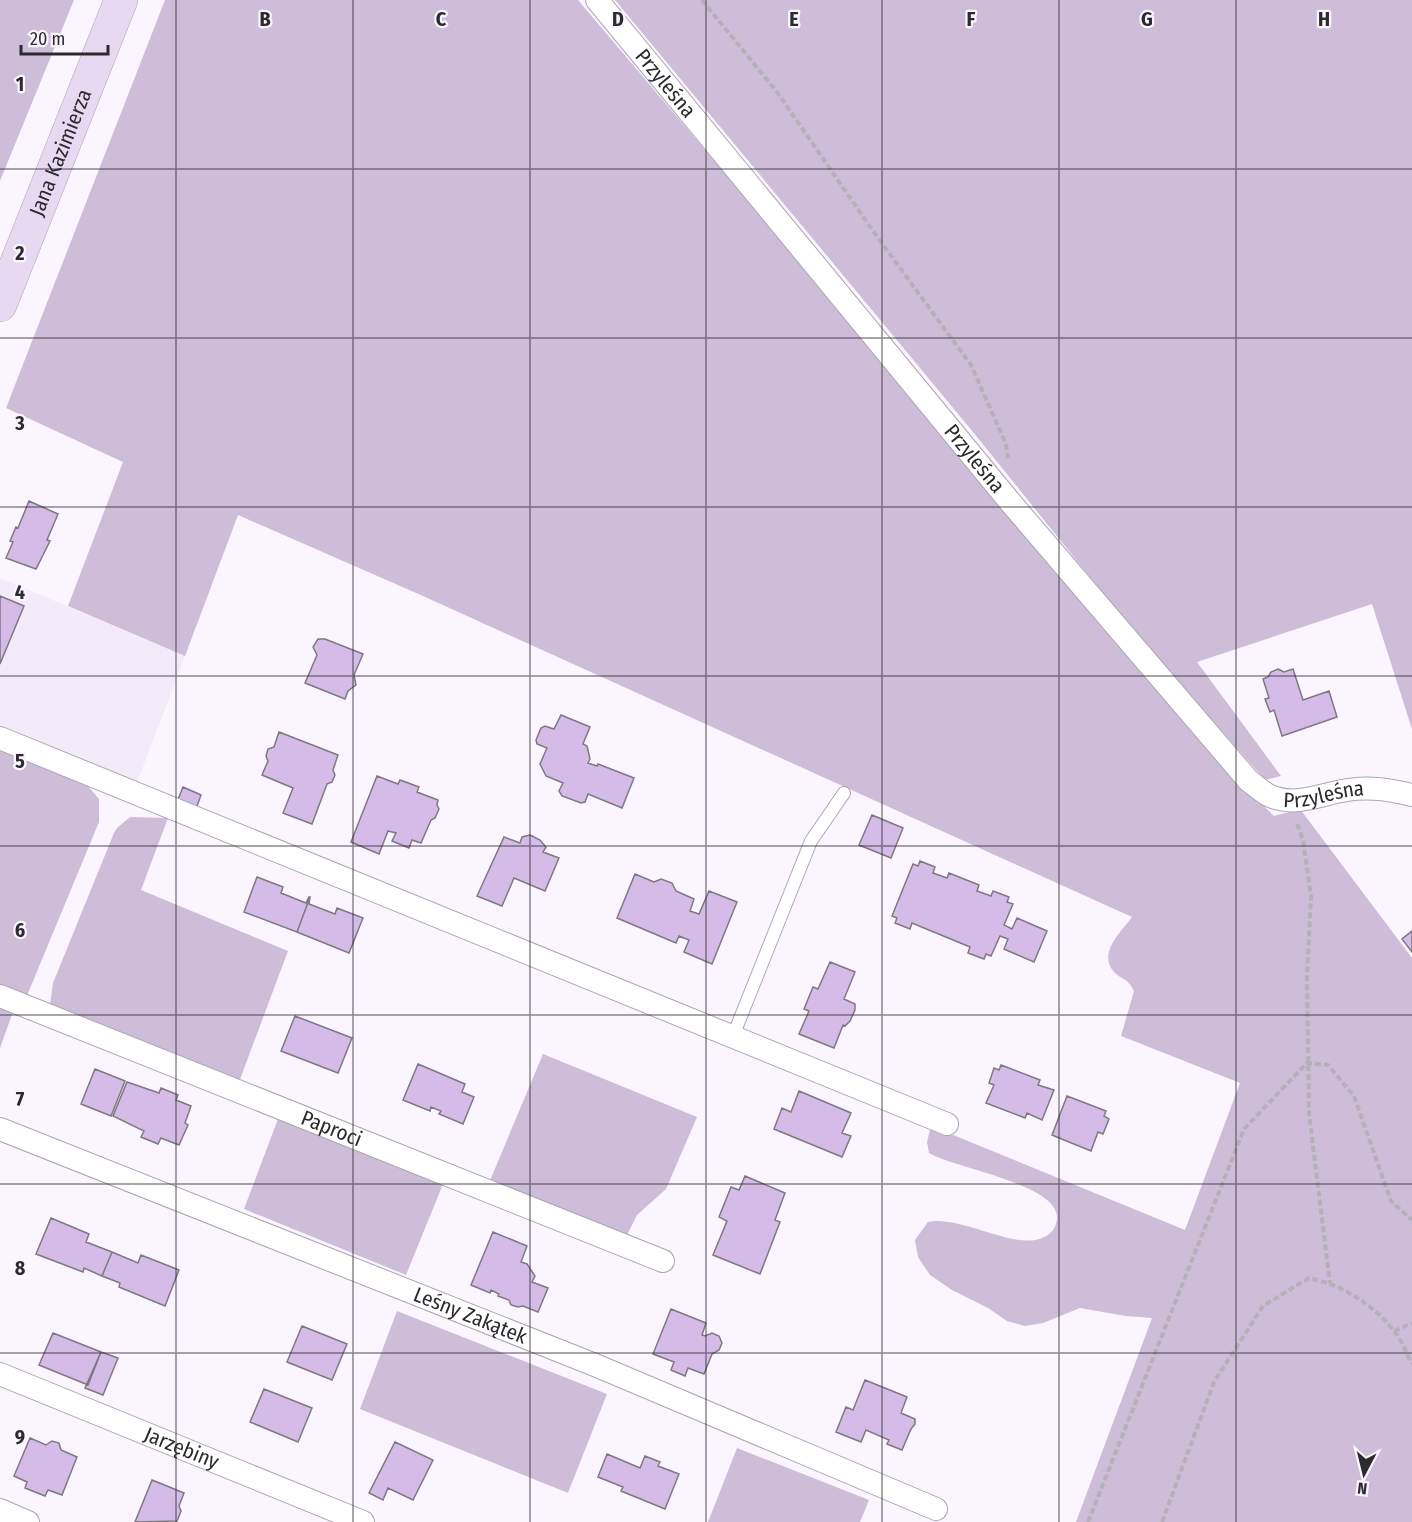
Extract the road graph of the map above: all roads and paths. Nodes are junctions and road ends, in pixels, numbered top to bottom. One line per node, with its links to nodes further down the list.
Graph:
1 (121, 0): 4 (main road, Jana Kazimierza)
2 (597, 0): 5 (street, Przyleśna)
3 (702, 0): 5 (path)
4 (0, 305)
5 (1011, 503): 9 (street, Przyleśna)
6 (0, 738): 11 (street)
7 (844, 793): 11 (lane)
8 (1412, 795): 9 (street, Przyleśna)
9 (1289, 801): 12 (path)
10 (0, 996): 16 (street, Paproci)
11 (734, 1036): 13 (street)
12 (1307, 1063): 15 (path); 17 (path); 26 (path)
13 (947, 1124)
14 (0, 1129): 22 (street, Leśny Zakątek)
15 (1412, 1220)
16 (663, 1261)
17 (1330, 1283): 19 (path); 27 (path)
18 (1412, 1323): 19 (path)
19 (1395, 1331): 20 (path)
20 (1412, 1364)
21 (0, 1374): 25 (street, Jarzębiny)
22 (936, 1509)
23 (0, 1510): 24 (street)
24 (28, 1522)
25 (363, 1522)
26 (1088, 1522)
27 (1162, 1522)

